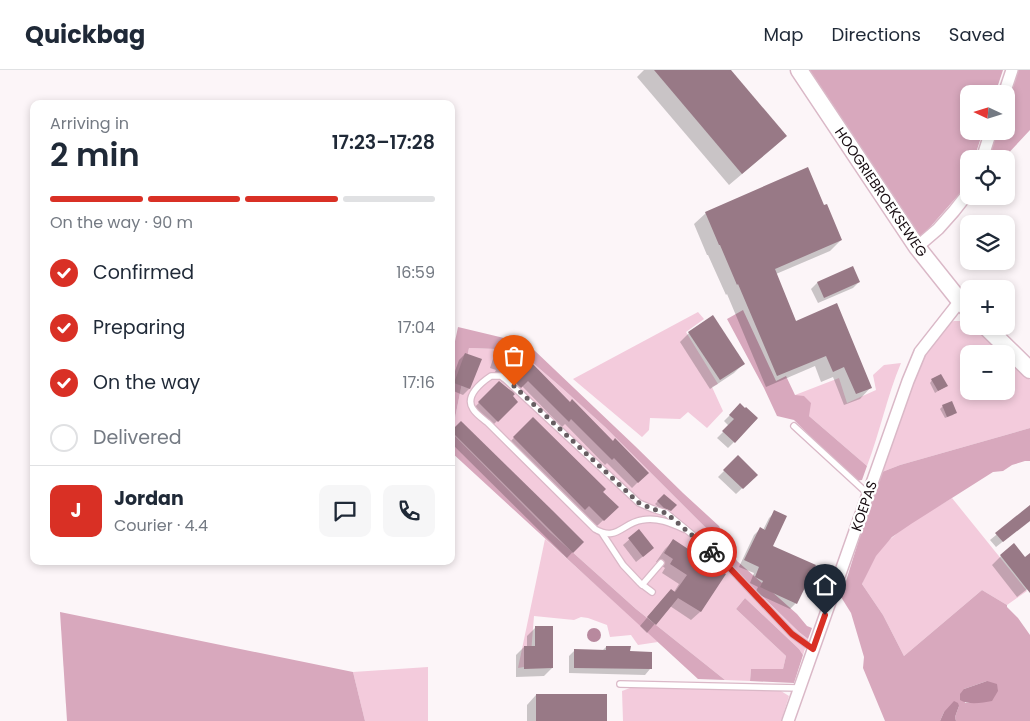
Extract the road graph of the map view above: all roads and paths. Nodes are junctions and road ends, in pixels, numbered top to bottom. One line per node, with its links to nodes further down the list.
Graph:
1 (799, 70): 5 (street, HOOGRIEBROEKSEWEG)
2 (1012, 70): 3 (street)
3 (1007, 85)
4 (960, 203): 5 (street)
5 (916, 247): 6 (street, HOOGRIEBROEKSEWEG)
6 (960, 301)
7 (960, 310): 11 (street, KOEPAS)
8 (994, 335): 9 (street)
9 (1030, 370)
10 (794, 426): 11 (lane)
11 (868, 494): 17 (street, KOEPAS)
12 (684, 529): 13 (lane); 13 (lane); 17 (lane)
13 (602, 533): 15 (lane)
14 (661, 564): 15 (lane)
15 (642, 584): 16 (lane)
16 (652, 592)
17 (813, 649): 19 (street, KOEPAS)
18 (620, 684): 19 (lane)
19 (800, 688): 20 (street, KOEPAS)
20 (788, 721)

